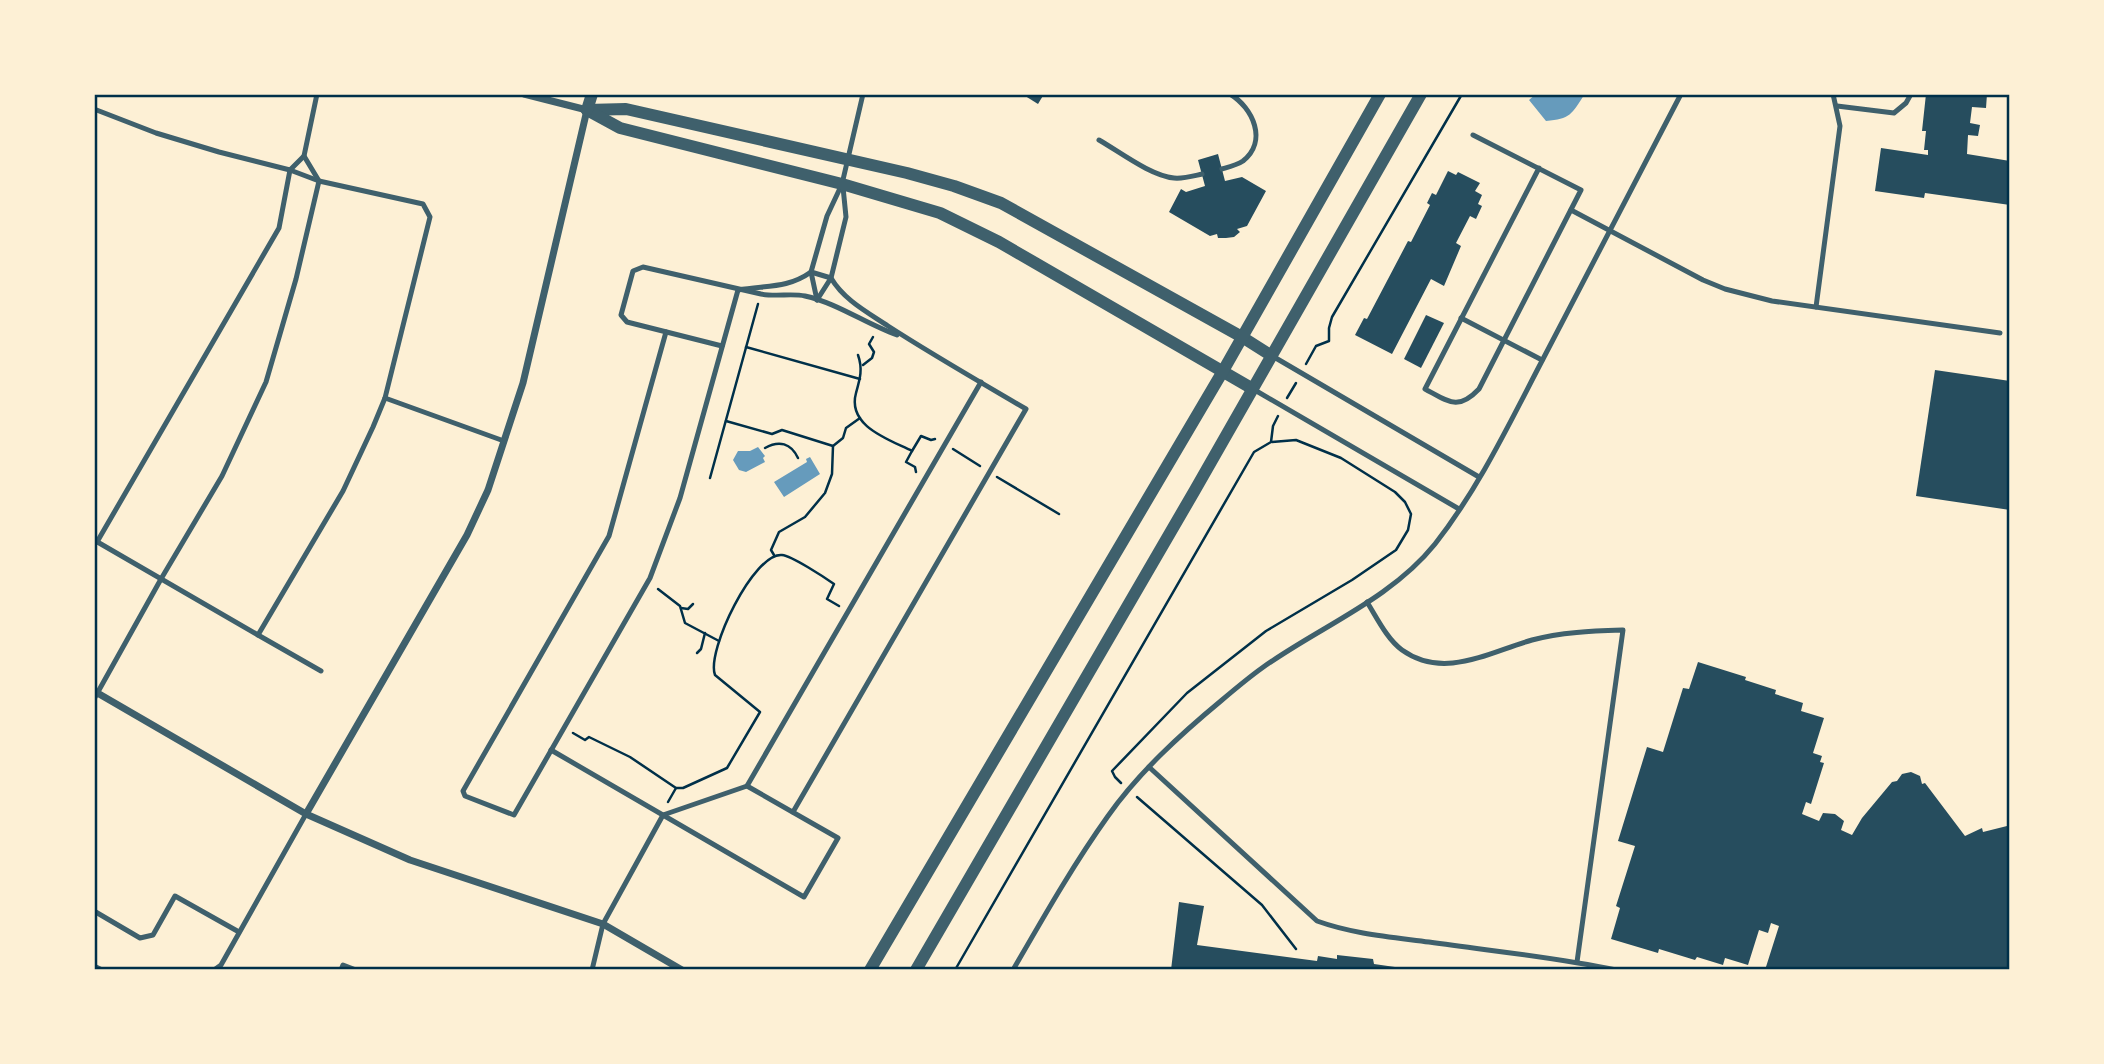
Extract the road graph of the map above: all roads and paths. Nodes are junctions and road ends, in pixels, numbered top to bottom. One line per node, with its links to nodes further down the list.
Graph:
1 (317, 94): 17 (lane)
2 (524, 94): 14 (street)
3 (592, 94): 14 (street)
4 (863, 94): 18 (lane)
5 (1230, 94): 20 (lane)
6 (1380, 94): 37 (street)
7 (1421, 94): 42 (street)
8 (1462, 94): 46 (path)
9 (1681, 94): 26 (lane)
10 (1833, 94): 12 (lane)
11 (1911, 94): 12 (lane)
12 (1836, 106): 32 (lane)
13 (94, 109): 21 (lane)
14 (587, 110): 18 (street); 24 (street); 54 (street)
15 (1473, 135): 19 (lane)
16 (1099, 140): 22 (lane)
17 (304, 156): 21 (lane); 23 (lane)
18 (848, 159): 24 (lane); 37 (street)
19 (1539, 168): 25 (lane); 33 (lane)
20 (1222, 169)
21 (290, 170): 23 (lane); 63 (lane)
22 (1202, 174)
23 (319, 181): 50 (lane); 65 (lane)
24 (842, 184): 27 (lane); 28 (lane); 45 (street)
25 (1571, 210): 26 (lane); 39 (lane)
26 (1610, 231): 32 (lane); 43 (lane)
27 (811, 272): 28 (lane); 29 (lane); 31 (lane)
28 (831, 278): 31 (lane); 38 (lane)
29 (738, 290): 30 (lane); 35 (lane); 40 (lane)
30 (761, 295): 31 (lane); 41 (path)
31 (817, 300): 34 (lane)
32 (1816, 307): 36 (lane)
33 (1461, 318): 39 (lane); 39 (lane)
34 (878, 328): 38 (lane); 44 (path)
35 (666, 332): 40 (lane); 78 (lane)
36 (2000, 333)
37 (1241, 337): 42 (street); 45 (street)
38 (906, 338): 48 (lane)
39 (1504, 341): 43 (lane)
40 (722, 346): 66 (lane)
41 (746, 347): 47 (path); 53 (path)
42 (1272, 356): 46 (lane); 49 (street)
43 (1542, 360): 59 (lane)
44 (862, 366)
45 (1223, 371): 49 (street); 95 (street)
46 (1301, 374): 51 (path); 59 (lane)
47 (860, 379)
48 (981, 382): 70 (lane); 81 (lane)
49 (1253, 389): 51 (lane); 96 (street)
50 (385, 398): 54 (lane); 72 (lane)
51 (1283, 406): 62 (lane); 97 (path)
52 (860, 418): 55 (path)
53 (726, 421): 55 (path); 60 (path)
54 (504, 441): 82 (street)
55 (833, 446): 64 (path)
56 (765, 448): 58 (path)
57 (912, 451): 61 (path)
58 (798, 458)
59 (1479, 477): 62 (lane)
60 (710, 478)
61 (912, 480)
62 (1459, 509): 67 (lane)
63 (96, 541): 65 (lane)
64 (774, 556): 70 (path); 73 (path)
65 (161, 579): 72 (lane); 76 (lane)
66 (648, 583): 69 (path); 77 (lane)
67 (1367, 602): 79 (lane); 87 (lane)
68 (693, 604): 69 (path)
69 (681, 608): 71 (path)
70 (848, 611): 80 (lane)
71 (705, 633): 73 (path); 74 (path)
72 (258, 635): 75 (lane)
73 (719, 641): 77 (path)
74 (697, 653)
75 (321, 671)
76 (96, 694): 82 (street)
77 (564, 728): 78 (lane)
78 (551, 750): 83 (lane)
79 (1149, 767): 87 (lane); 98 (lane)
80 (747, 786): 81 (lane); 83 (lane)
81 (793, 812): 83 (lane)
82 (306, 814): 85 (street); 86 (lane)
83 (663, 815): 85 (lane)
84 (94, 911): 86 (lane)
85 (603, 924): 93 (lane); 94 (street)
86 (239, 932): 90 (lane)
87 (1577, 962): 99 (lane)
88 (94, 967): 89 (lane)
89 (102, 970)
90 (214, 970)
91 (341, 970): 92 (lane)
92 (356, 970)
93 (592, 970)
94 (682, 970)
95 (870, 970)
96 (916, 970)
97 (955, 970)
98 (1013, 970)
99 (1616, 970)

